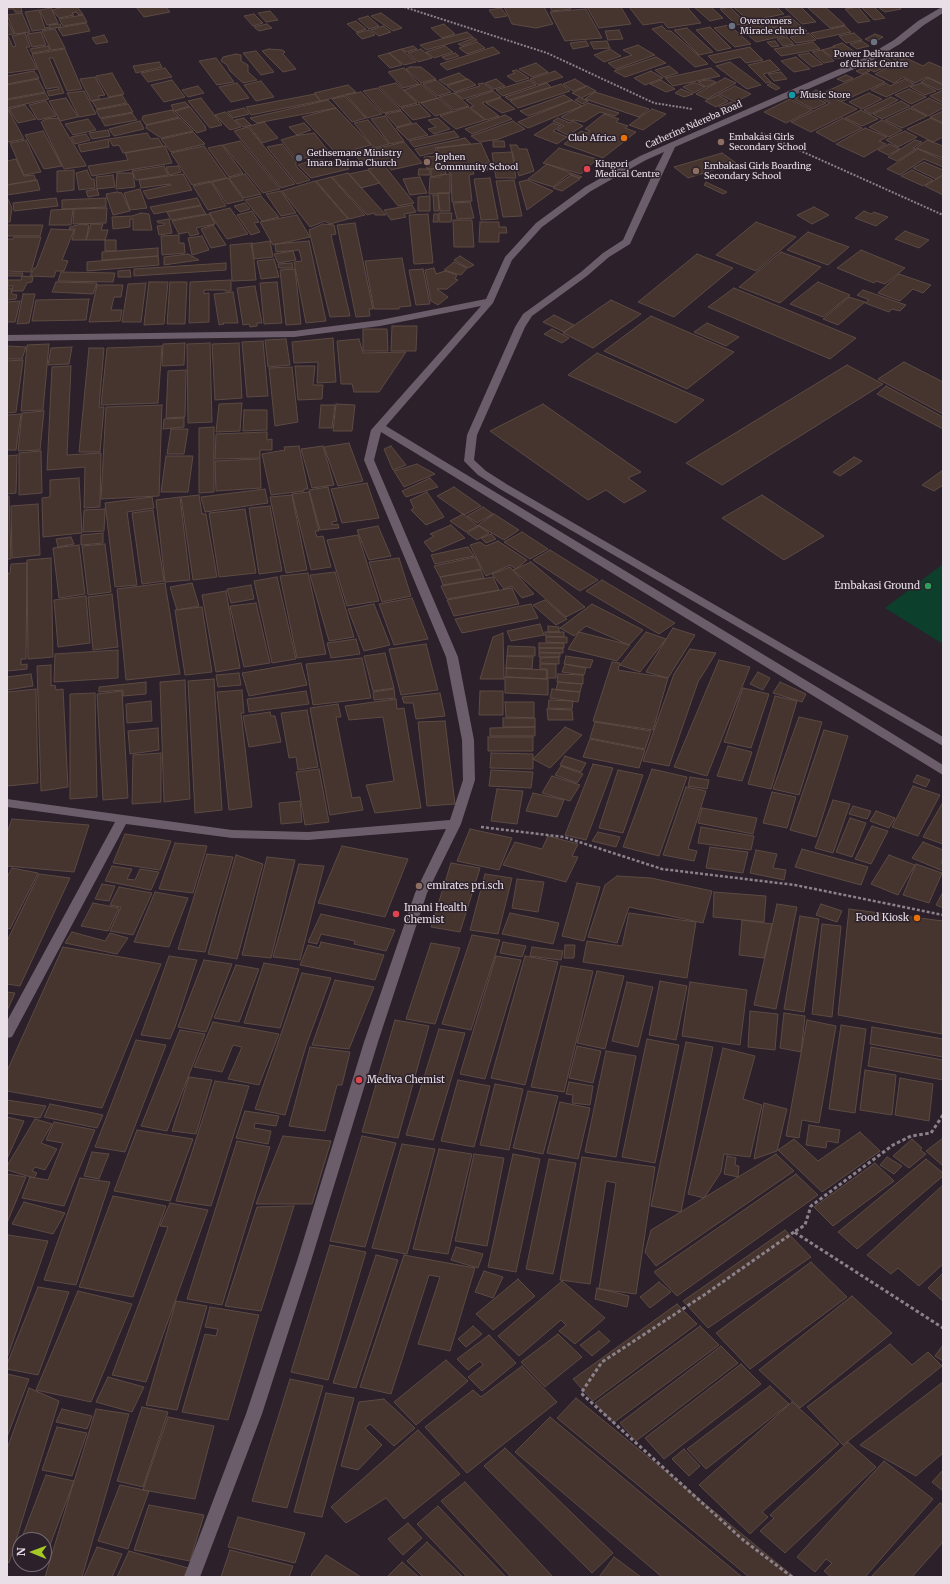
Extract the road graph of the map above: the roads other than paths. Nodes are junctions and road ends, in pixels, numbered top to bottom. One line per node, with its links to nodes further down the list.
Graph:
1 (943, 10): 2 (street, Catherine Ndereba Road)
2 (671, 146): 3 (street, Catherine Ndereba Road); 6 (street)
3 (490, 301): 4 (street); 5 (street, Catherine Ndereba Road)
4 (7, 338)
5 (380, 427): 7 (street); 10 (street, Catherine Ndereba Road)
6 (943, 742)
7 (943, 771)
8 (7, 803): 9 (street)
9 (122, 820): 10 (street); 11 (street)
10 (455, 824): 12 (street, Catherine Ndereba Road)
11 (7, 1033)
12 (192, 1577)

